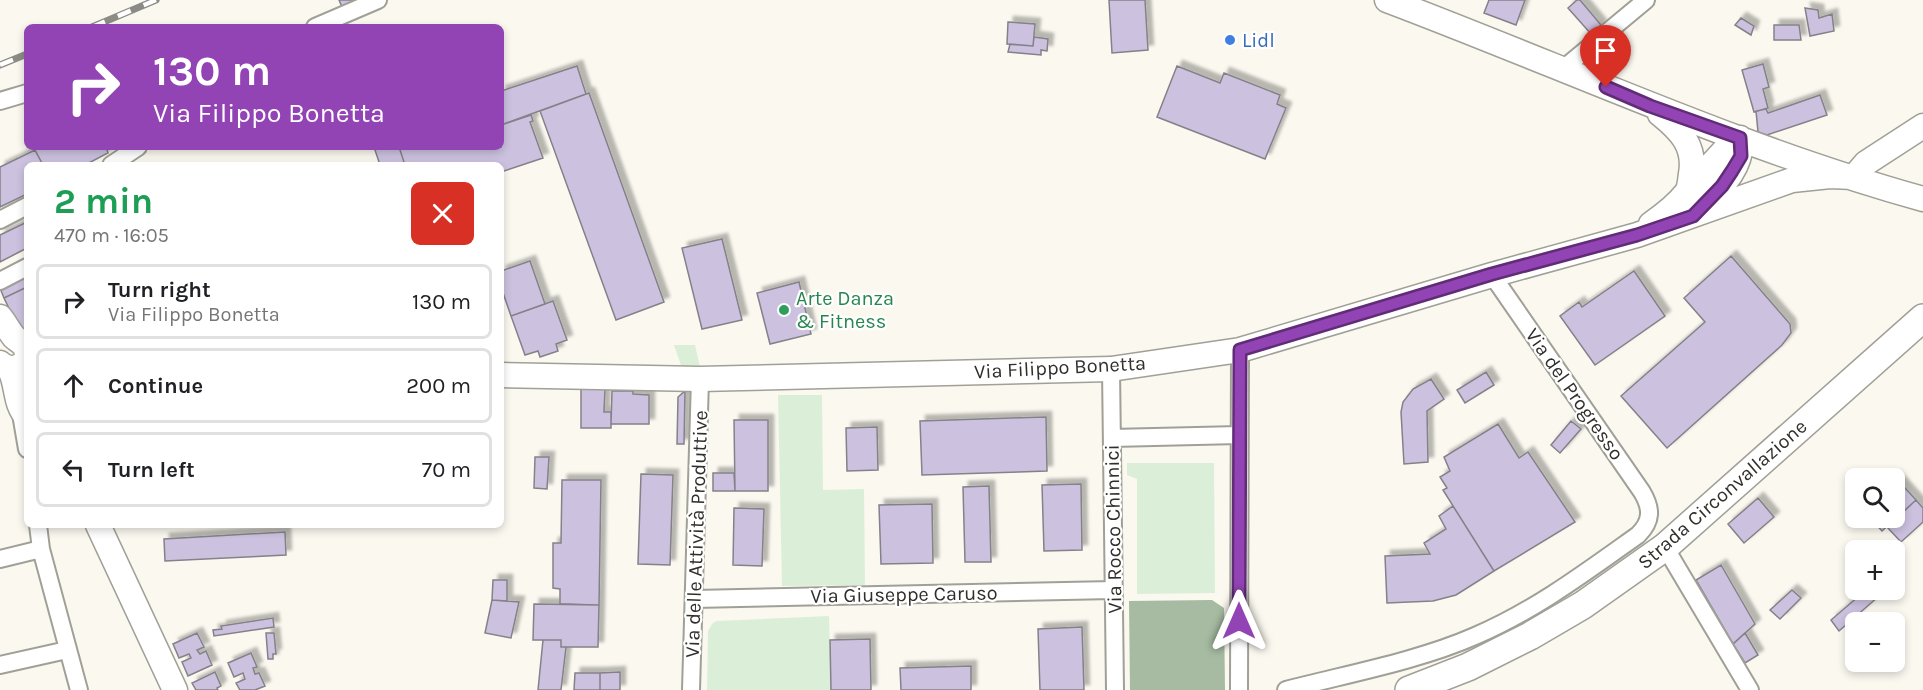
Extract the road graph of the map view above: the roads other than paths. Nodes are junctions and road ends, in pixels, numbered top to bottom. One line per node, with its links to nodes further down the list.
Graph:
1 (378, 0): 4 (street)
2 (1388, 0): 5 (street)
3 (1646, 0): 5 (street)
4 (322, 24)
5 (1563, 69): 8 (street)
6 (24, 94): 7 (street)
7 (0, 101)
8 (1650, 106): 10 (street); 14 (street)
9 (1923, 126): 13 (street)
10 (1740, 138): 13 (street); 14 (street); 19 (street)
11 (134, 150): 12 (street)
12 (116, 162)
13 (1854, 177): 15 (street); 19 (street, Via Filippo Bonetta)
14 (1688, 190): 21 (street)
15 (1892, 191): 16 (street); 18 (street)
16 (1923, 199)
17 (24, 207): 20 (street)
18 (1923, 207)
19 (1693, 216): 21 (street, Via Filippo Bonetta)
20 (0, 219)
21 (1637, 235): 23 (street, Via Filippo Bonetta)
22 (24, 269): 24 (street)
23 (1492, 274): 27 (street, Via Filippo Bonetta); 49 (street, Via del Progresso)
24 (0, 281)
25 (0, 317): 28 (street)
26 (1922, 318): 37 (main road, Strada Circonvallazione)
27 (1240, 350): 29 (street, Via Filippo Bonetta); 33 (street)
28 (12, 354): 32 (street)
29 (1111, 369): 31 (street, Via Filippo Bonetta); 34 (street, Via Rocco Chinnici)
30 (504, 375): 31 (street, Via Filippo Bonetta)
31 (700, 379): 41 (street, Via delle Attività Produttive)
32 (23, 412)
33 (1239, 435): 34 (street); 48 (street)
34 (1112, 438): 40 (street, Via Rocco Chinnici)
35 (38, 528): 38 (street)
36 (99, 528): 45 (street)
37 (1665, 547): 50 (main road, Strada Circonvallazione); 51 (street)
38 (41, 549): 39 (street); 42 (street)
39 (0, 559)
40 (1113, 590): 41 (street, Via Giuseppe Caruso); 47 (street, Via Rocco Chinnici)
41 (694, 599): 46 (street, Via delle Attività Produttive)
42 (67, 650): 43 (street); 44 (street)
43 (0, 665)
44 (79, 690)
45 (175, 690)
46 (691, 690)
47 (1115, 690)
48 (1239, 690)
49 (1286, 690)
50 (1409, 690)
51 (1750, 690)

